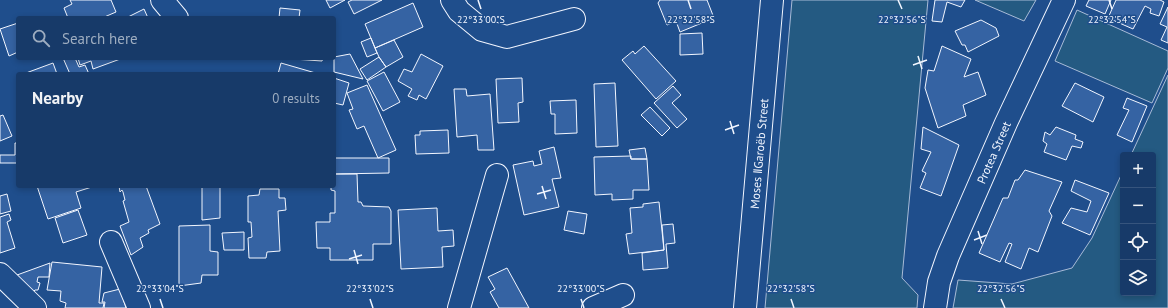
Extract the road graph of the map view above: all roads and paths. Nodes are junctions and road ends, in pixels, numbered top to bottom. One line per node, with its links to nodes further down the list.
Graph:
1 (162, 0): 5 (street)
2 (452, 0): 6 (street)
3 (772, 0): 15 (street, Moses ǁGaroëb Street)
4 (1064, 0): 16 (street, Protea Street)
5 (175, 16)
6 (574, 19)
7 (497, 175): 13 (street)
8 (112, 242): 12 (street)
9 (0, 274): 11 (street)
10 (623, 295): 14 (street)
11 (35, 308)
12 (139, 308)
13 (459, 308)
14 (593, 308)
15 (745, 308)
16 (935, 308)

